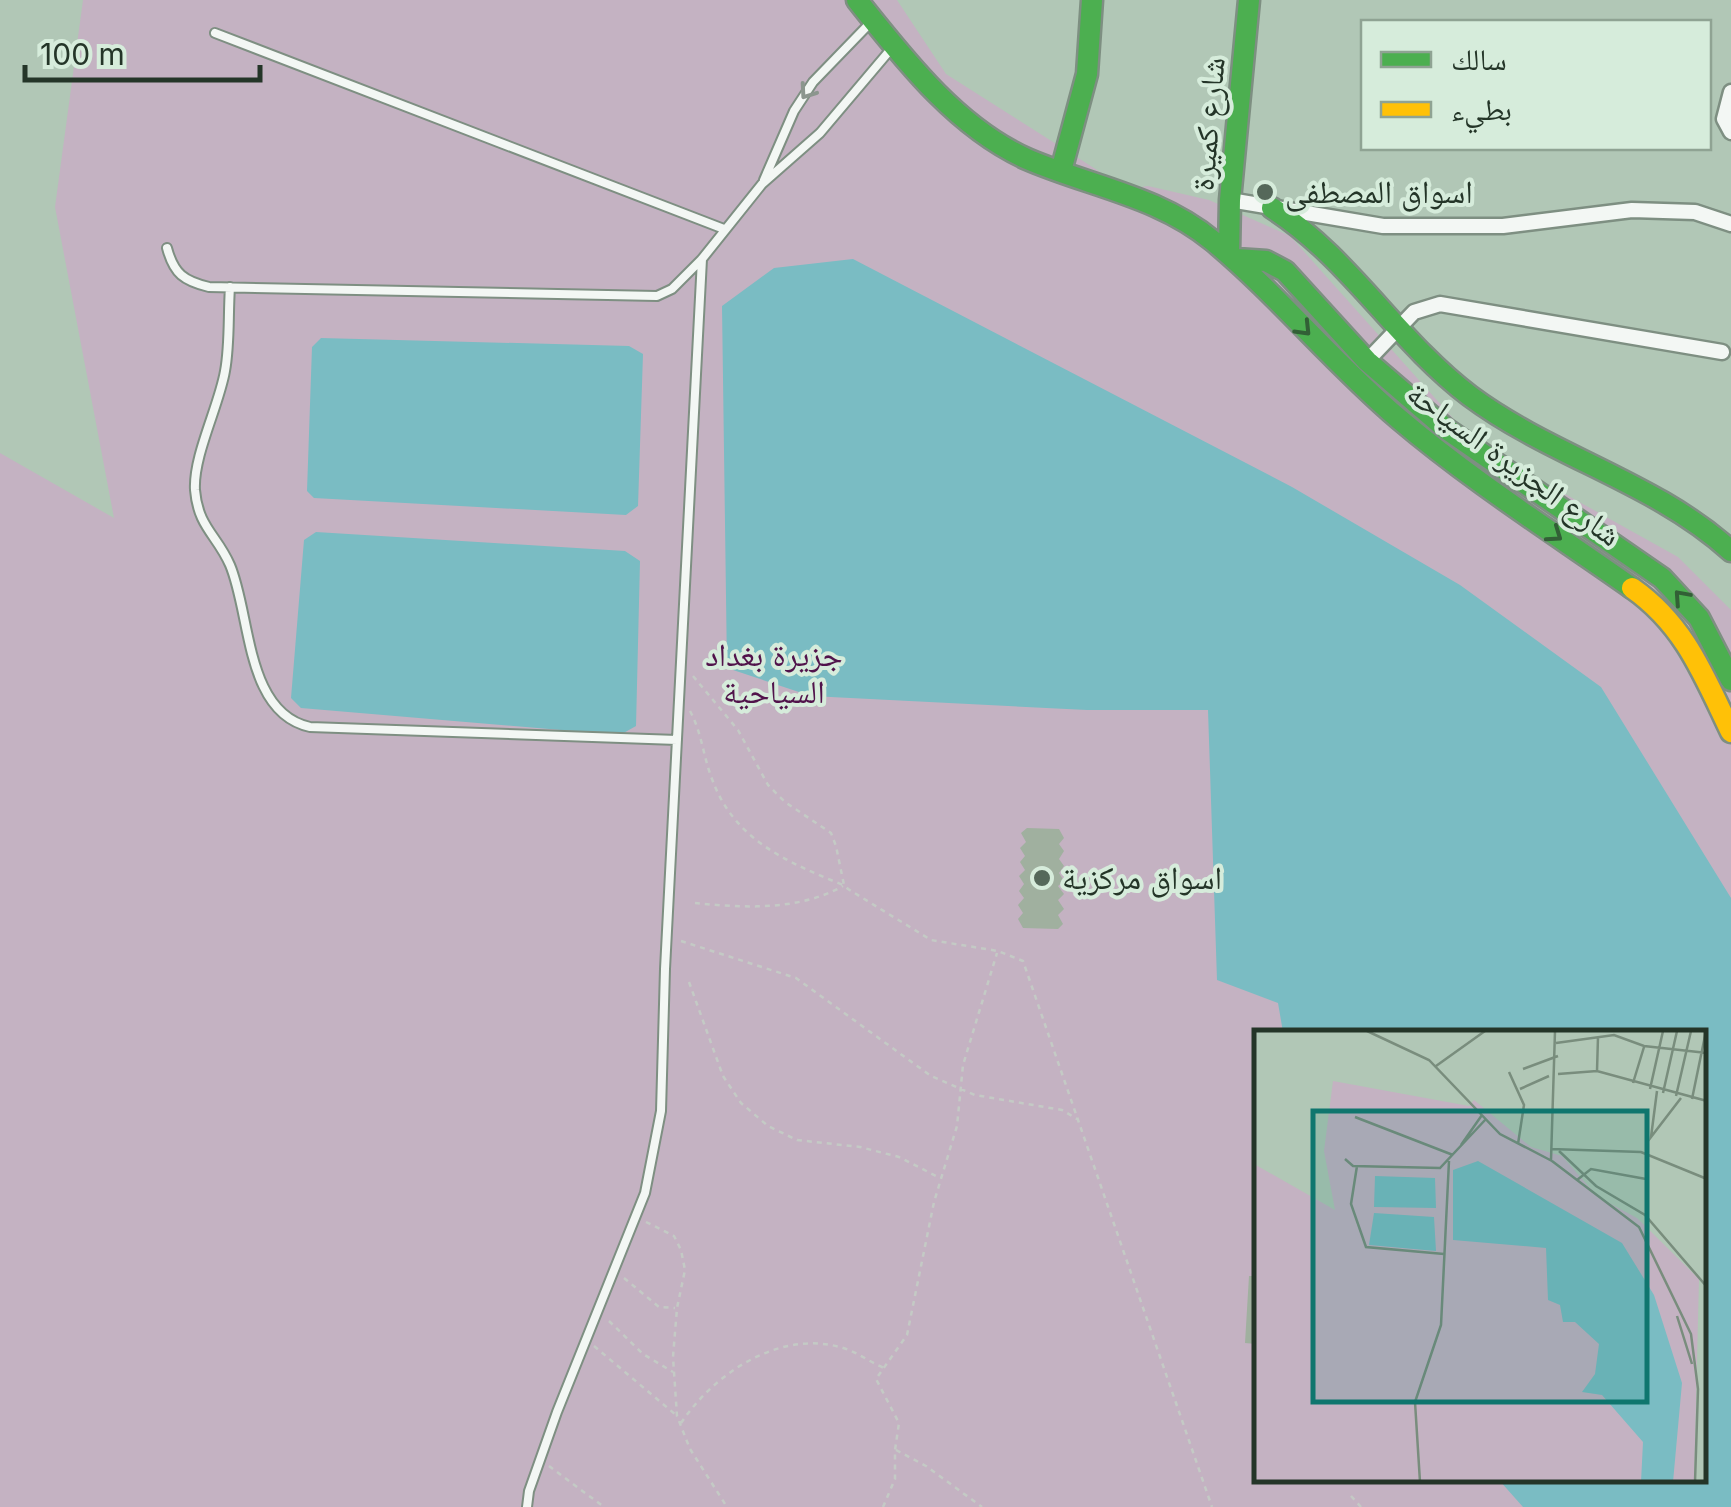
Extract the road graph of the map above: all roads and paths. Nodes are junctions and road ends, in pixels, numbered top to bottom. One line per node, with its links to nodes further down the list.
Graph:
1 (857, 0): 4 (street, شارع الجزيرة السياحة)
2 (1092, 0): 9 (street)
3 (1249, 0): 11 (street, شارع كميرة)
4 (872, 20): 6 (street, شارع الجزيرة السياحة); 10 (lane, one-way to 10)
5 (215, 32): 14 (lane)
6 (894, 46): 9 (street, شارع الجزيرة السياحة); 10 (lane)
7 (1731, 92): 8 (street)
8 (1731, 132)
9 (1061, 171): 16 (street, شارع الجزيرة السياحة)
10 (762, 184): 14 (lane)
11 (1230, 200): 12 (street); 16 (street, شارع كميرة)
12 (1272, 208): 13 (street); 19 (street)
13 (1731, 224)
14 (724, 229): 17 (lane)
15 (167, 248): 18 (lane)
16 (1233, 256): 21 (street, شارع الجزيرة السياحة); 26 (street, شارع الجزيرة السياحة, one-way to 26)
17 (702, 258): 18 (lane); 23 (lane)
18 (230, 287): 27 (lane)
19 (1397, 328): 20 (street); 21 (street); 22 (street)
20 (1722, 352)
21 (1368, 361): 24 (street, شارع الجزيرة السياحة, one-way to 21)
22 (1731, 551)
23 (681, 659): 25 (lane); 28 (path)
24 (1731, 680)
25 (679, 699): 27 (lane); 28 (path)
26 (1731, 732)
27 (677, 740): 30 (lane)
28 (844, 885): 29 (path); 31 (path)
29 (695, 903)
30 (666, 937): 33 (path); 36 (lane)
31 (998, 950): 33 (path); 34 (path)
32 (689, 982): 35 (path)
33 (961, 1088): 34 (path); 35 (path)
34 (1078, 1120): 53 (path)
35 (942, 1179): 41 (path)
36 (636, 1217): 37 (lane); 38 (path)
37 (617, 1264): 38 (path); 39 (lane)
38 (676, 1308): 42 (path)
39 (598, 1312): 40 (lane); 42 (path)
40 (587, 1340): 43 (path); 46 (lane)
41 (884, 1368): 44 (path); 45 (path)
42 (674, 1373): 43 (path)
43 (677, 1416): 44 (path)
44 (680, 1424): 50 (path)
45 (894, 1450): 51 (path); 52 (path)
46 (540, 1460): 48 (lane); 49 (path)
47 (1351, 1496): 54 (path)
48 (527, 1507)
49 (604, 1507)
50 (727, 1507)
51 (882, 1507)
52 (982, 1507)
53 (1212, 1507)
54 (1362, 1507)

